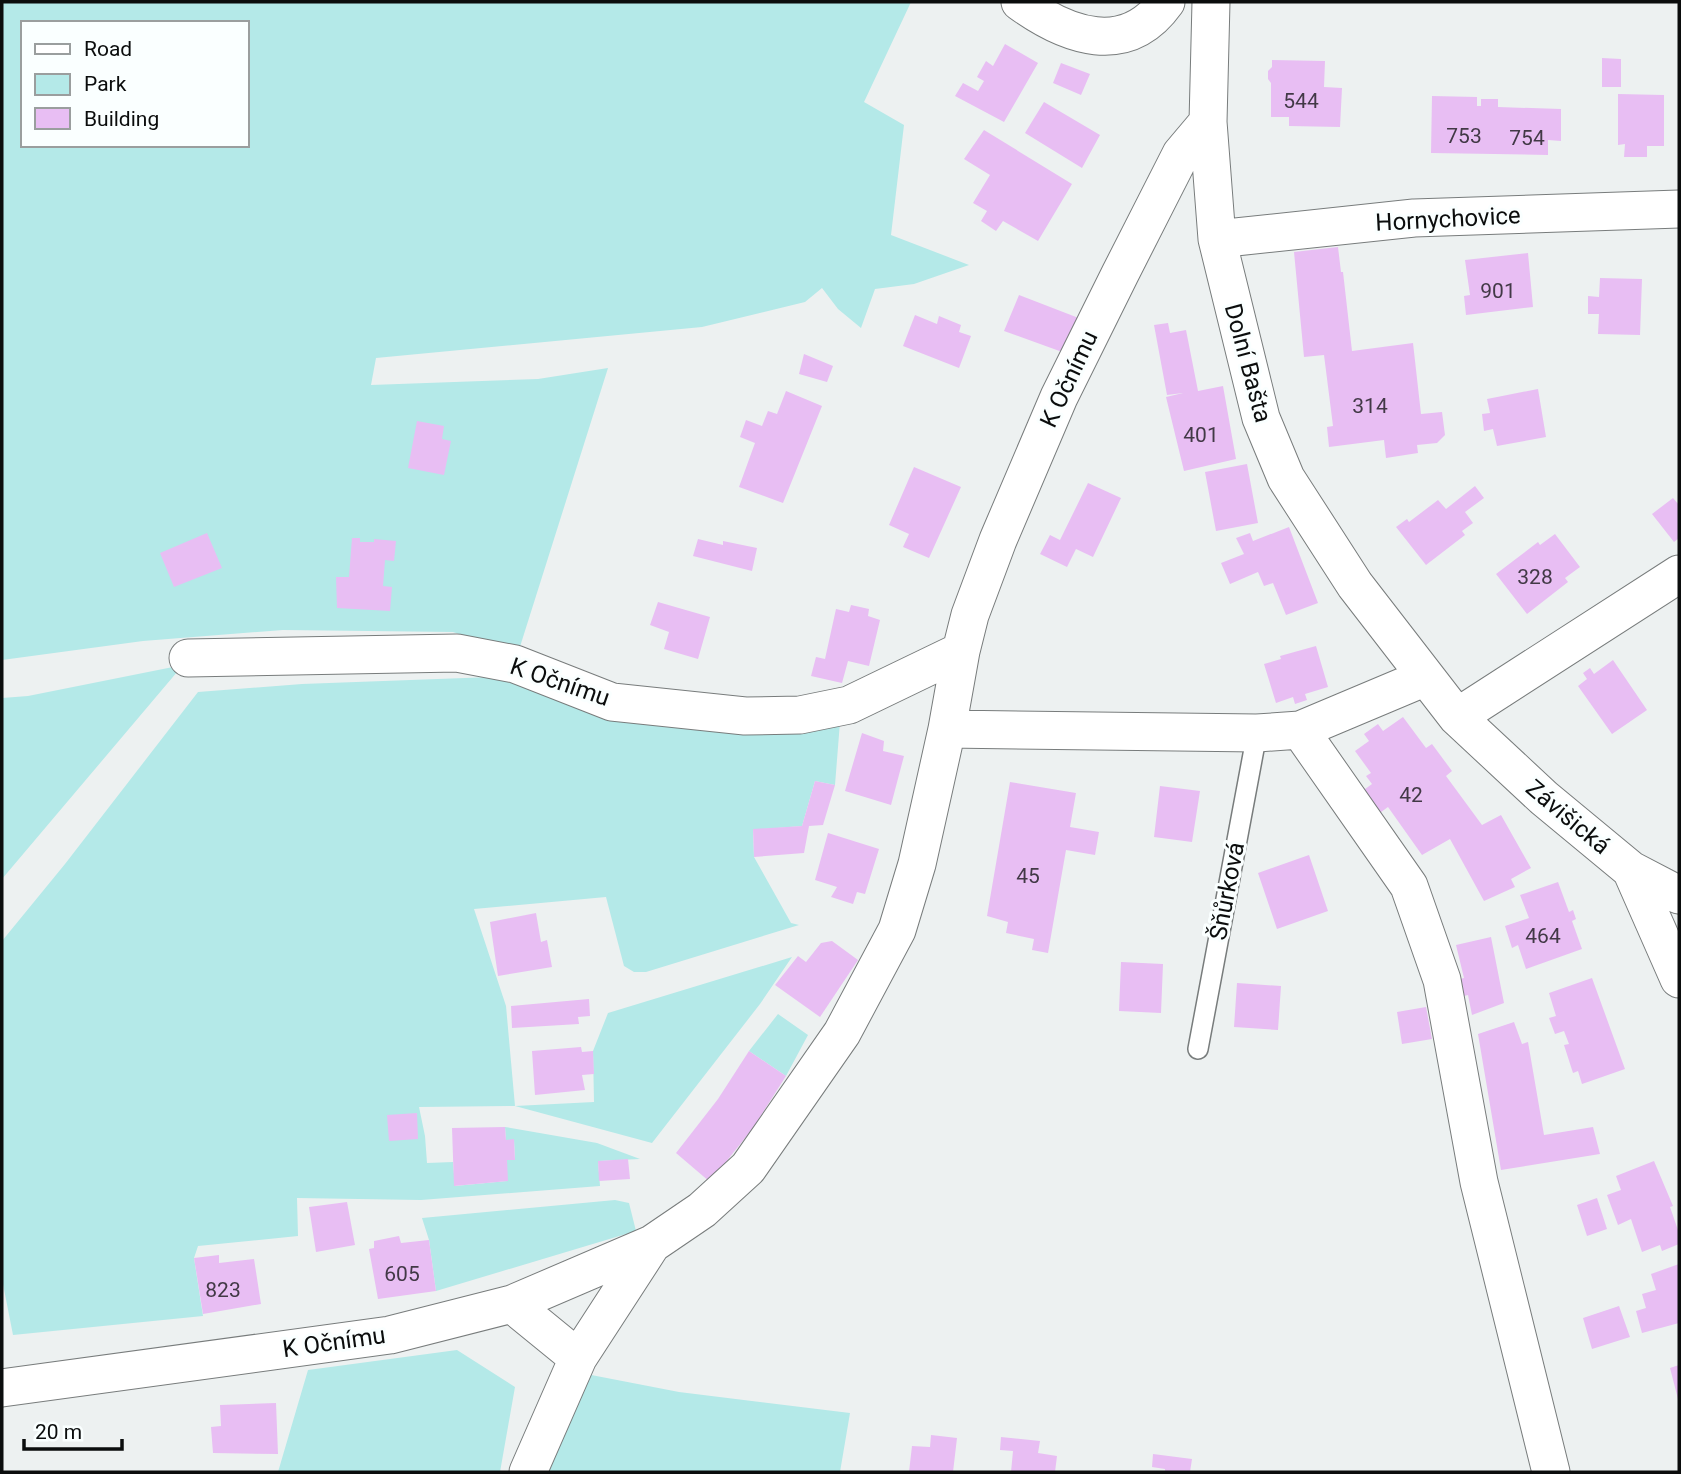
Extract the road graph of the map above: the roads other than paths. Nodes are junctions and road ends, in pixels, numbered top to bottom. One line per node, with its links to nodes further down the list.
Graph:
1 (1020, 2): 2 (street)
2 (1166, 2)
3 (1211, 2): 4 (street, Dolní Bašta)
4 (1208, 122): 6 (street, Dolní Bašta); 8 (street, K Očnímu)
5 (1679, 209): 6 (street, Hornychovice)
6 (1217, 239): 10 (street, Dolní Bašta)
7 (1679, 574): 11 (street)
8 (961, 652): 9 (street, K Očnímu); 12 (street, K Očnímu)
9 (188, 659)
10 (1426, 677): 11 (street, Závišická); 13 (street)
11 (1457, 717): 15 (street, Závišická)
12 (947, 729): 14 (street); 19 (street, K Očnímu)
13 (1300, 730): 14 (street); 24 (street)
14 (1257, 733): 18 (lane, Šňůrková)
15 (1631, 870): 16 (street); 17 (street, Závišická)
16 (1679, 895)
17 (1679, 978)
18 (1198, 1049)
19 (652, 1244): 20 (street, K Očnímu); 21 (street, K Očnímu)
20 (512, 1304): 21 (street); 22 (street, K Očnímu)
21 (578, 1358): 23 (street, K Očnímu)
22 (2, 1388)
23 (528, 1472)
24 (1551, 1472)

